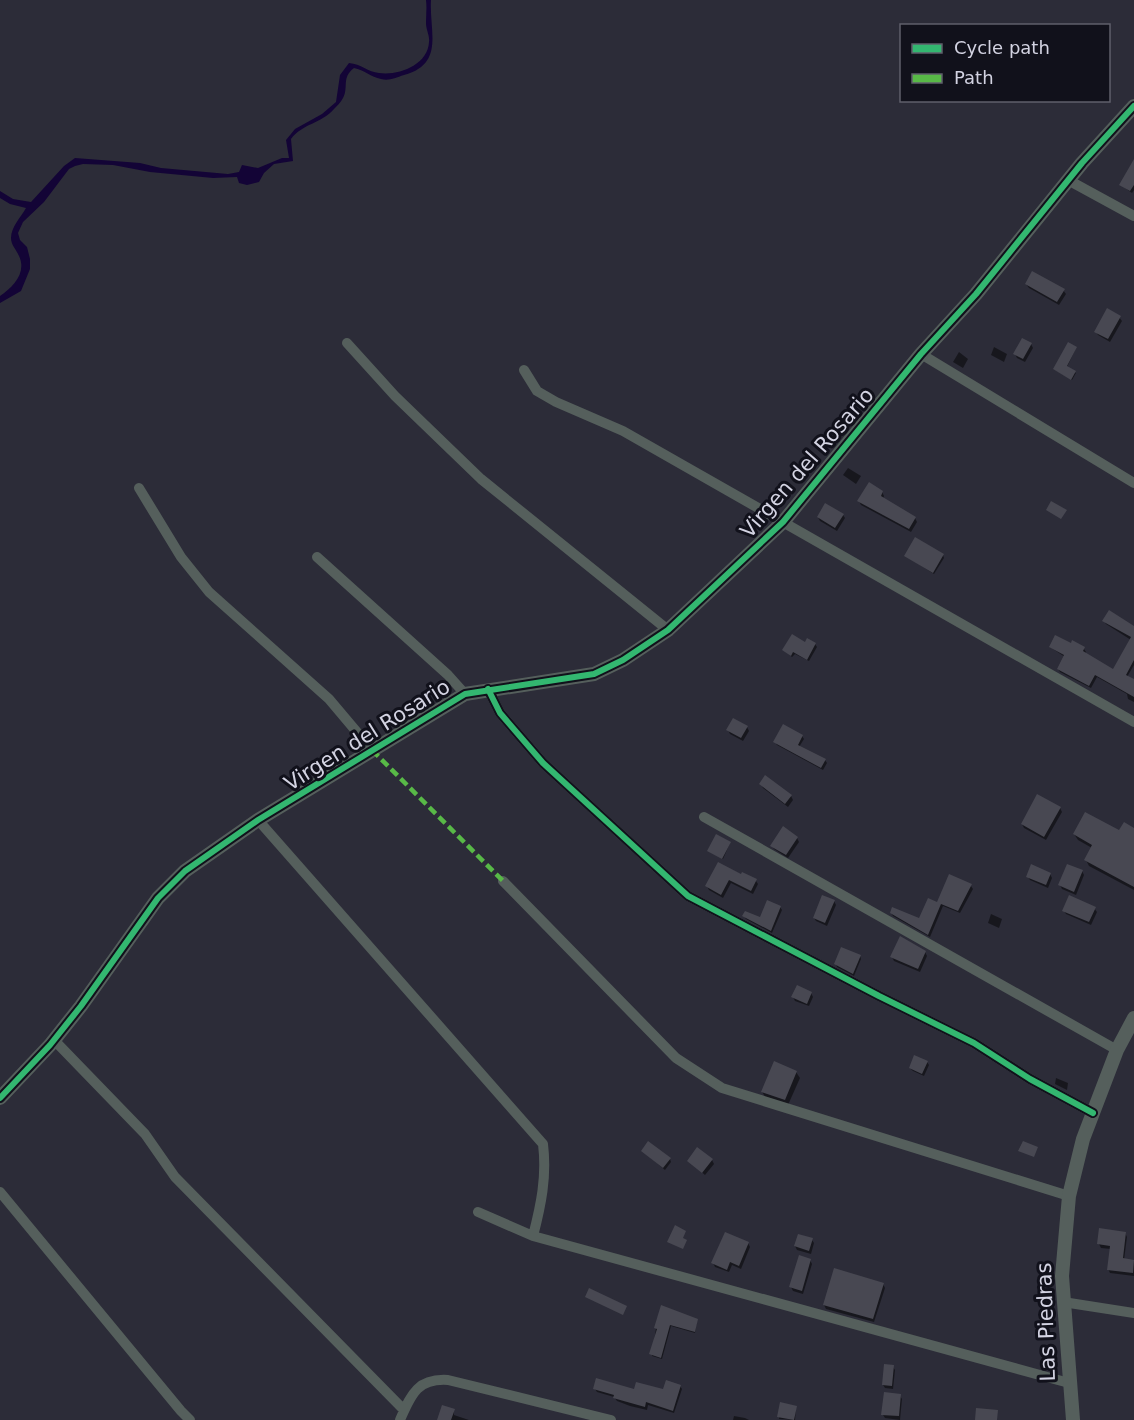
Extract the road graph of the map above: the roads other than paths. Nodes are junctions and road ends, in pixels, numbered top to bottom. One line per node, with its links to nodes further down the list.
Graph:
1 (1133, 109): 2 (street, Virgen del Rosario)
2 (1068, 180): 3 (street); 5 (street, Virgen del Rosario)
3 (1134, 216)
4 (347, 343): 11 (street)
5 (921, 354): 7 (street); 9 (street, Virgen del Rosario)
6 (524, 370): 9 (street)
7 (1134, 483)
8 (139, 488): 15 (street)
9 (783, 522): 11 (street, Virgen del Rosario); 14 (street)
10 (318, 557): 13 (street)
11 (668, 630): 12 (street, Virgen del Rosario)
12 (488, 689): 13 (street, Virgen del Rosario); 23 (street)
13 (465, 694): 15 (street, Virgen del Rosario)
14 (1134, 722)
15 (372, 750): 17 (street, Virgen del Rosario)
16 (704, 817): 21 (street)
17 (258, 820): 20 (street, Virgen del Rosario); 27 (street)
18 (502, 880): 25 (street)
19 (1134, 1018): 21 (street, Las Piedras)
20 (54, 1040): 22 (street, Virgen del Rosario); 31 (street)
21 (1117, 1050): 23 (street, Las Piedras)
22 (0, 1098)
23 (1093, 1113): 25 (street, Las Piedras)
24 (0, 1192): 32 (street)
25 (1069, 1196): 28 (street, Las Piedras)
26 (478, 1212): 27 (street)
27 (533, 1236): 30 (street)
28 (1063, 1302): 29 (street); 30 (street, Las Piedras)
29 (1134, 1313)
30 (1069, 1383): 34 (street, Las Piedras)
31 (402, 1415): 33 (street)
32 (190, 1420)
33 (611, 1420)
34 (1073, 1420)

